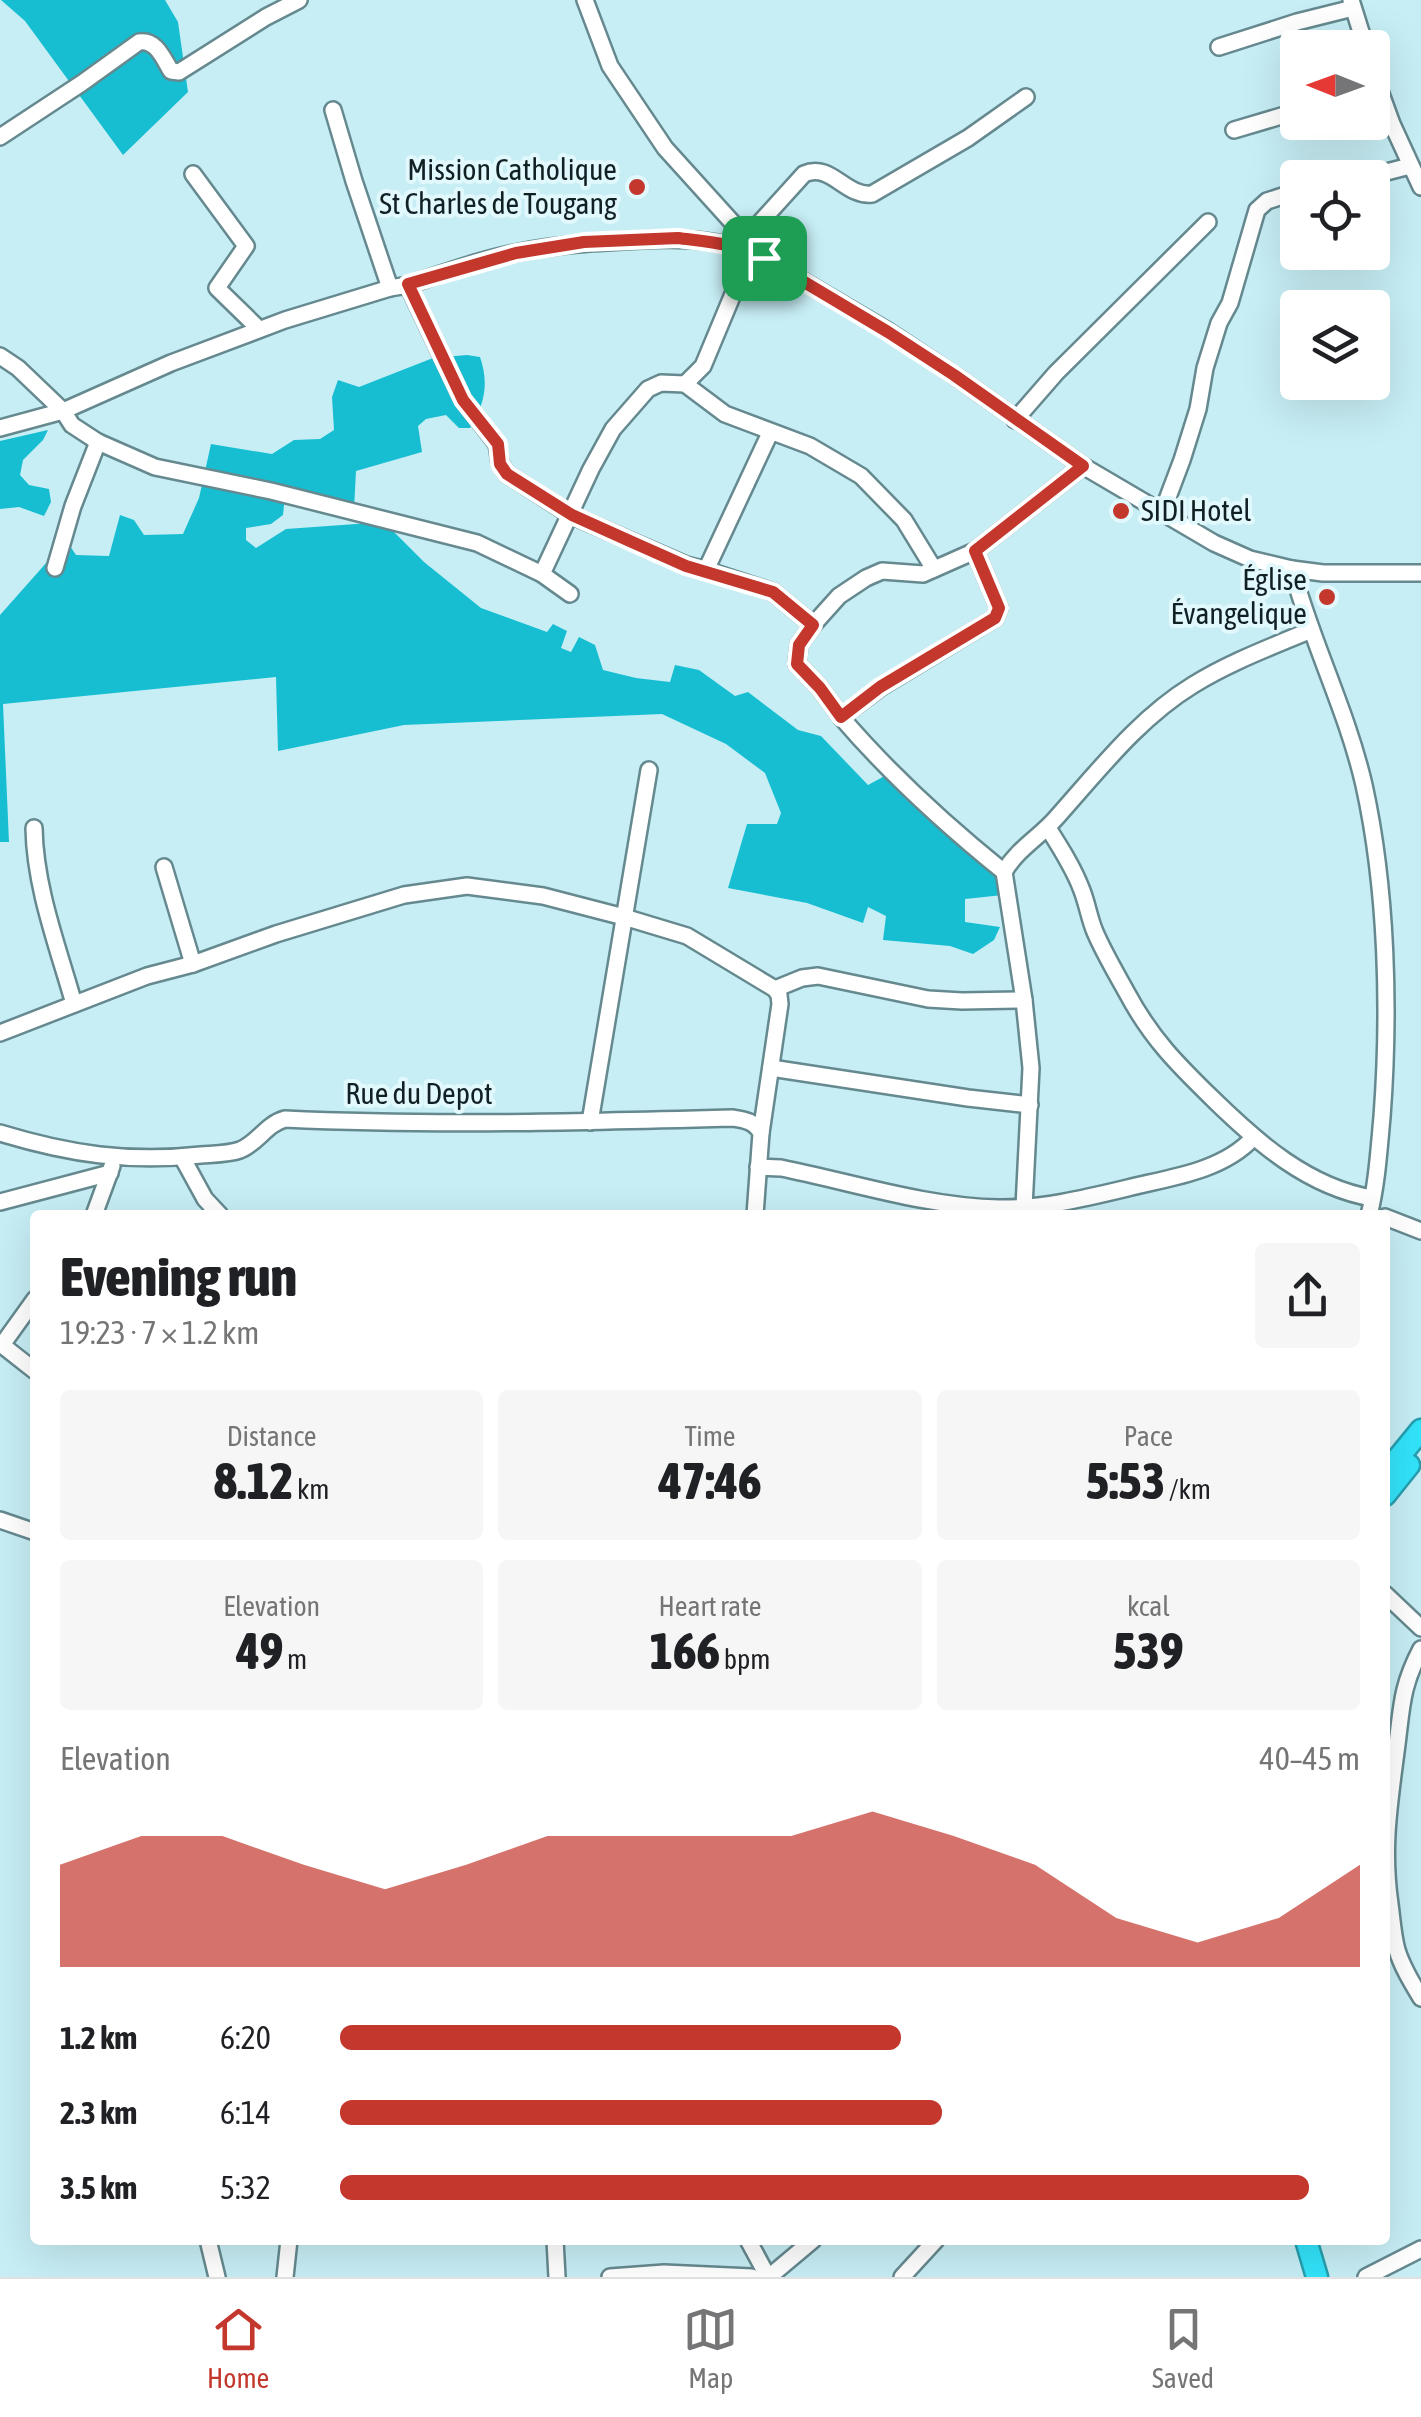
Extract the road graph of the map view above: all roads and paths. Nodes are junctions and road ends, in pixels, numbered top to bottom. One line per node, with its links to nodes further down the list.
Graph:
1 (299, 0): 11 (street)
2 (585, 0): 18 (street)
3 (1352, 4): 4 (street); 5 (street)
4 (1360, 30)
5 (1219, 47)
6 (1026, 97): 18 (street)
7 (333, 110): 20 (street)
8 (1280, 116): 10 (street)
9 (1390, 122): 12 (street)
10 (1234, 130)
11 (0, 137)
12 (1410, 166): 13 (street); 15 (street)
13 (1390, 171)
14 (193, 174): 21 (street)
15 (1421, 186)
16 (1280, 197): 30 (street)
17 (1208, 222): 25 (street)
18 (754, 249): 19 (street); 23 (street); 25 (street)
19 (408, 284): 20 (street); 31 (street)
20 (390, 288): 21 (street)
21 (259, 329): 24 (street)
22 (0, 356): 24 (street)
23 (685, 384): 27 (street); 31 (street)
24 (62, 411): 26 (street); 28 (street)
25 (1015, 420): 29 (street)
26 (0, 428)
27 (770, 433): 34 (street); 36 (street)
28 (98, 442): 33 (street); 38 (street)
29 (1083, 466): 30 (street); 32 (street)
30 (1162, 513): 35 (street)
31 (572, 515): 36 (street); 38 (street)
32 (975, 551): 34 (street); 42 (street)
33 (55, 568)
34 (934, 569): 40 (street)
35 (1292, 569): 37 (street); 41 (street)
36 (706, 570): 40 (street)
37 (1421, 573)
38 (542, 574): 39 (street)
39 (570, 594)
40 (813, 625): 42 (street)
41 (1311, 630): 45 (street); 69 (street)
42 (841, 717): 47 (street)
43 (649, 770): 48 (street)
44 (34, 828): 52 (street)
45 (1048, 828): 47 (street); 59 (street)
46 (164, 867): 49 (street)
47 (1004, 872): 51 (street)
48 (624, 917): 49 (street); 50 (street); 56 (street)
49 (193, 964): 52 (street)
50 (775, 989): 51 (street); 54 (street)
51 (1024, 1000): 55 (street)
52 (74, 1004): 53 (street)
53 (0, 1033)
54 (771, 1068): 55 (street); 57 (street)
55 (1030, 1105): 64 (street)
56 (590, 1122): 57 (street, Rue du Depot); 60 (street, Rue du Depot)
57 (761, 1133): 62 (street)
58 (1, 1134): 61 (street, Rue du Depot)
59 (1253, 1138): 64 (street); 68 (street)
60 (182, 1157): 61 (street, Rue du Depot); 66 (street)
61 (113, 1166): 63 (street); 65 (street)
62 (758, 1167): 64 (street); 67 (street)
63 (0, 1202)
64 (1024, 1207)
65 (96, 1210)
66 (215, 1210)
67 (755, 1210)
68 (1375, 1210)
69 (1376, 1210)
70 (1390, 1217): 71 (street)
71 (1421, 1231)
72 (30, 1306): 73 (street)
73 (1, 1346): 74 (street)
74 (30, 1367)
75 (1421, 1430): 77 (highway)
76 (1421, 1450): 78 (highway)
77 (1390, 1468)
78 (1390, 1489)
79 (0, 1520): 80 (street)
80 (30, 1530)
81 (1390, 1599): 82 (street)
82 (1421, 1628)
83 (1421, 1649): 84 (street)
84 (1400, 1703): 85 (street); 86 (street)
85 (1390, 1709)
86 (1390, 1802)
87 (1390, 1915): 88 (street)
88 (1421, 1998)
89 (209, 2245): 98 (street)
90 (289, 2245): 99 (street)
91 (555, 2245): 100 (street)
92 (751, 2245): 103 (street)
93 (806, 2245): 103 (street)
94 (931, 2245): 104 (street)
95 (1295, 2245): 105 (highway)
96 (1307, 2245): 106 (highway)
97 (1421, 2250): 107 (street)
98 (214, 2276)
99 (286, 2277)
100 (557, 2277)
101 (610, 2277): 102 (street)
102 (752, 2277)
103 (769, 2277)
104 (902, 2277)
105 (1304, 2277)
106 (1317, 2277)
107 (1366, 2277)

